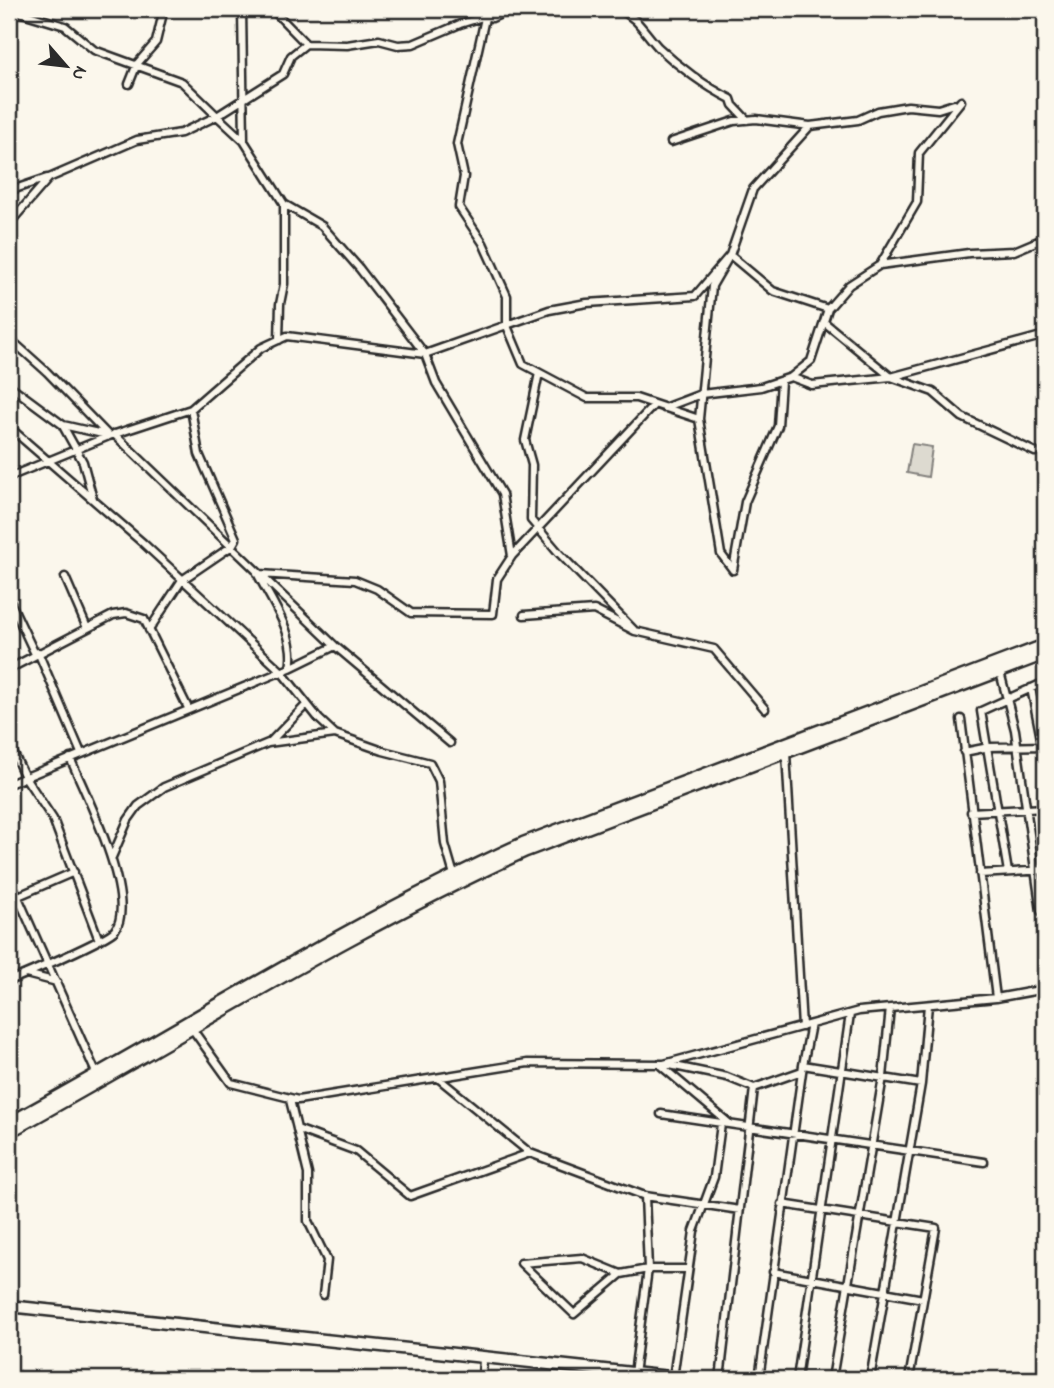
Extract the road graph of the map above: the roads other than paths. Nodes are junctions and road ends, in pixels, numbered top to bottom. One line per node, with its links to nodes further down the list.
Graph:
1 (9, 9): 9 (street)
2 (164, 9): 9 (street)
3 (242, 9): 11 (street)
4 (272, 9): 8 (street)
5 (512, 9): 7 (street)
6 (619, 9): 13 (street)
7 (487, 13): 8 (street); 26 (street)
8 (306, 44): 11 (street)
9 (137, 64): 10 (street); 12 (street)
10 (128, 84)
11 (243, 98): 12 (street); 15 (street)
12 (217, 116): 15 (street); 17 (street)
13 (747, 120): 14 (street); 16 (street)
14 (810, 126): 22 (street); 23 (street)
15 (244, 141): 19 (street)
16 (671, 142)
17 (49, 177): 18 (street); 20 (street)
18 (9, 191)
19 (284, 204): 29 (street); 30 (street)
20 (9, 225)
21 (1045, 238): 23 (street)
22 (730, 256): 24 (street); 26 (street); 36 (street)
23 (880, 265): 24 (street)
24 (828, 309): 25 (street)
25 (824, 322): 32 (street); 33 (street)
26 (507, 326): 30 (street); 31 (street)
27 (1045, 335): 33 (street)
28 (9, 338): 43 (street)
29 (279, 340): 30 (street); 39 (street)
30 (425, 354): 51 (street)
31 (539, 373): 37 (street); 49 (street)
32 (791, 377): 33 (street); 34 (street)
33 (891, 377): 45 (street)
34 (780, 381): 36 (street); 40 (street)
35 (9, 385): 41 (street)
36 (701, 394): 38 (street); 40 (street)
37 (653, 406): 38 (street); 49 (street)
38 (662, 408): 40 (street)
39 (191, 409): 43 (street); 50 (street)
40 (699, 419)
41 (62, 425): 43 (street); 44 (street)
42 (9, 427): 46 (street)
43 (111, 435): 44 (street); 50 (street)
44 (76, 450): 46 (street); 48 (street)
45 (1035, 452)
46 (48, 461): 47 (street); 48 (street)
47 (9, 477)
48 (94, 501): 54 (street)
49 (538, 528): 51 (street); 59 (street)
50 (232, 547): 52 (street); 54 (street)
51 (512, 556): 52 (street)
52 (258, 572): 61 (street); 64 (street)
53 (65, 577): 57 (street)
54 (182, 580): 58 (street); 66 (street)
55 (9, 599): 62 (street)
56 (524, 615): 59 (street)
57 (87, 628): 58 (street); 62 (street)
58 (149, 630): 72 (street)
59 (635, 631): 73 (street)
60 (1045, 645): 99 (highway)
61 (335, 646): 64 (street); 77 (street)
62 (36, 653): 65 (street); 83 (street)
63 (1045, 654): 67 (highway)
64 (290, 668): 66 (street)
65 (9, 669)
66 (280, 670): 71 (street); 72 (street)
67 (1000, 672): 70 (street); 84 (highway)
68 (1045, 682): 69 (street)
69 (1031, 688): 70 (street); 80 (street)
70 (1007, 699): 79 (street); 81 (street)
71 (306, 705): 75 (street); 76 (street)
72 (187, 708): 83 (street)
73 (765, 709)
74 (961, 719): 82 (street)
75 (335, 734): 76 (street); 99 (street)
76 (268, 743): 93 (street)
77 (450, 743)
78 (9, 744): 87 (street)
79 (1018, 746): 80 (street); 81 (street); 89 (street)
80 (1044, 746): 86 (street)
81 (989, 747): 82 (street); 91 (street)
82 (964, 752): 92 (street)
83 (81, 753): 85 (street)
84 (786, 753): 115 (street); 116 (highway)
85 (70, 758): 87 (street); 93 (street)
86 (1045, 759)
87 (25, 777): 88 (street); 96 (street)
88 (9, 784)
89 (1028, 807): 90 (street); 91 (street); 94 (street)
90 (1045, 808)
91 (999, 811): 92 (street); 97 (street)
92 (971, 812): 98 (street)
93 (112, 857): 104 (street)
94 (1036, 870): 95 (street); 97 (street); 103 (street)
95 (1045, 870)
96 (74, 872): 101 (street); 104 (street)
97 (1008, 872): 98 (street)
98 (980, 874): 110 (street)
99 (454, 875): 120 (highway)
100 (9, 877): 101 (street)
101 (17, 897): 102 (street); 105 (street)
102 (9, 900)
103 (1041, 911)
104 (99, 940): 105 (street)
105 (47, 962): 106 (street); 108 (street)
106 (26, 974): 107 (street); 108 (street)
107 (9, 981)
108 (57, 982): 120 (street)
109 (1045, 989): 110 (street)
110 (996, 998): 111 (street)
111 (928, 1004): 112 (street); 123 (street)
112 (890, 1008): 113 (street); 122 (street)
113 (850, 1014): 114 (street); 119 (street)
114 (811, 1024): 115 (street); 118 (street)
115 (802, 1027): 117 (street)
116 (193, 1030): 125 (street); 132 (highway)
117 (661, 1064): 121 (street); 124 (street); 129 (street)
118 (802, 1068): 119 (street); 124 (street); 133 (street)
119 (844, 1071): 122 (street); 134 (street)
120 (97, 1075): 127 (highway)
121 (438, 1077): 125 (street); 137 (street)
122 (883, 1077): 123 (street); 135 (street)
123 (921, 1084): 136 (street)
124 (754, 1088): 130 (street)
125 (290, 1100): 131 (street)
126 (661, 1114): 128 (street)
127 (9, 1123)
128 (721, 1124): 129 (street); 141 (street)
129 (731, 1125): 130 (street)
130 (748, 1127): 133 (street); 142 (street)
131 (297, 1129): 137 (street); 153 (street)
132 (9, 1132)
133 (795, 1133): 134 (street); 140 (street)
134 (834, 1140): 135 (street); 143 (street)
135 (872, 1146): 136 (street); 144 (street)
136 (907, 1152): 138 (street); 145 (street)
137 (530, 1153): 139 (street)
138 (984, 1162)
139 (645, 1196): 141 (street); 146 (street)
140 (782, 1204): 143 (street); 148 (street)
141 (704, 1205): 142 (street); 147 (street)
142 (740, 1210): 162 (street)
143 (823, 1210): 144 (street); 150 (street)
144 (860, 1216): 145 (street); 151 (street)
145 (900, 1222): 152 (street); 154 (street)
146 (649, 1269): 147 (street); 149 (street); 157 (street)
147 (688, 1269): 159 (street)
148 (773, 1272): 150 (street); 163 (street)
149 (621, 1274): 149 (street)
150 (812, 1278): 151 (street); 164 (street)
151 (849, 1284): 152 (street); 165 (street)
152 (884, 1290): 154 (street); 166 (street)
153 (323, 1295)
154 (923, 1299): 167 (street)
155 (9, 1306): 156 (highway)
156 (484, 1358): 157 (highway); 160 (street)
157 (634, 1374): 158 (highway)
158 (652, 1377): 159 (highway)
159 (673, 1378): 161 (highway)
160 (482, 1379)
161 (688, 1379)
162 (720, 1379)
163 (759, 1379)
164 (797, 1379)
165 (832, 1379)
166 (870, 1379)
167 (909, 1379)

